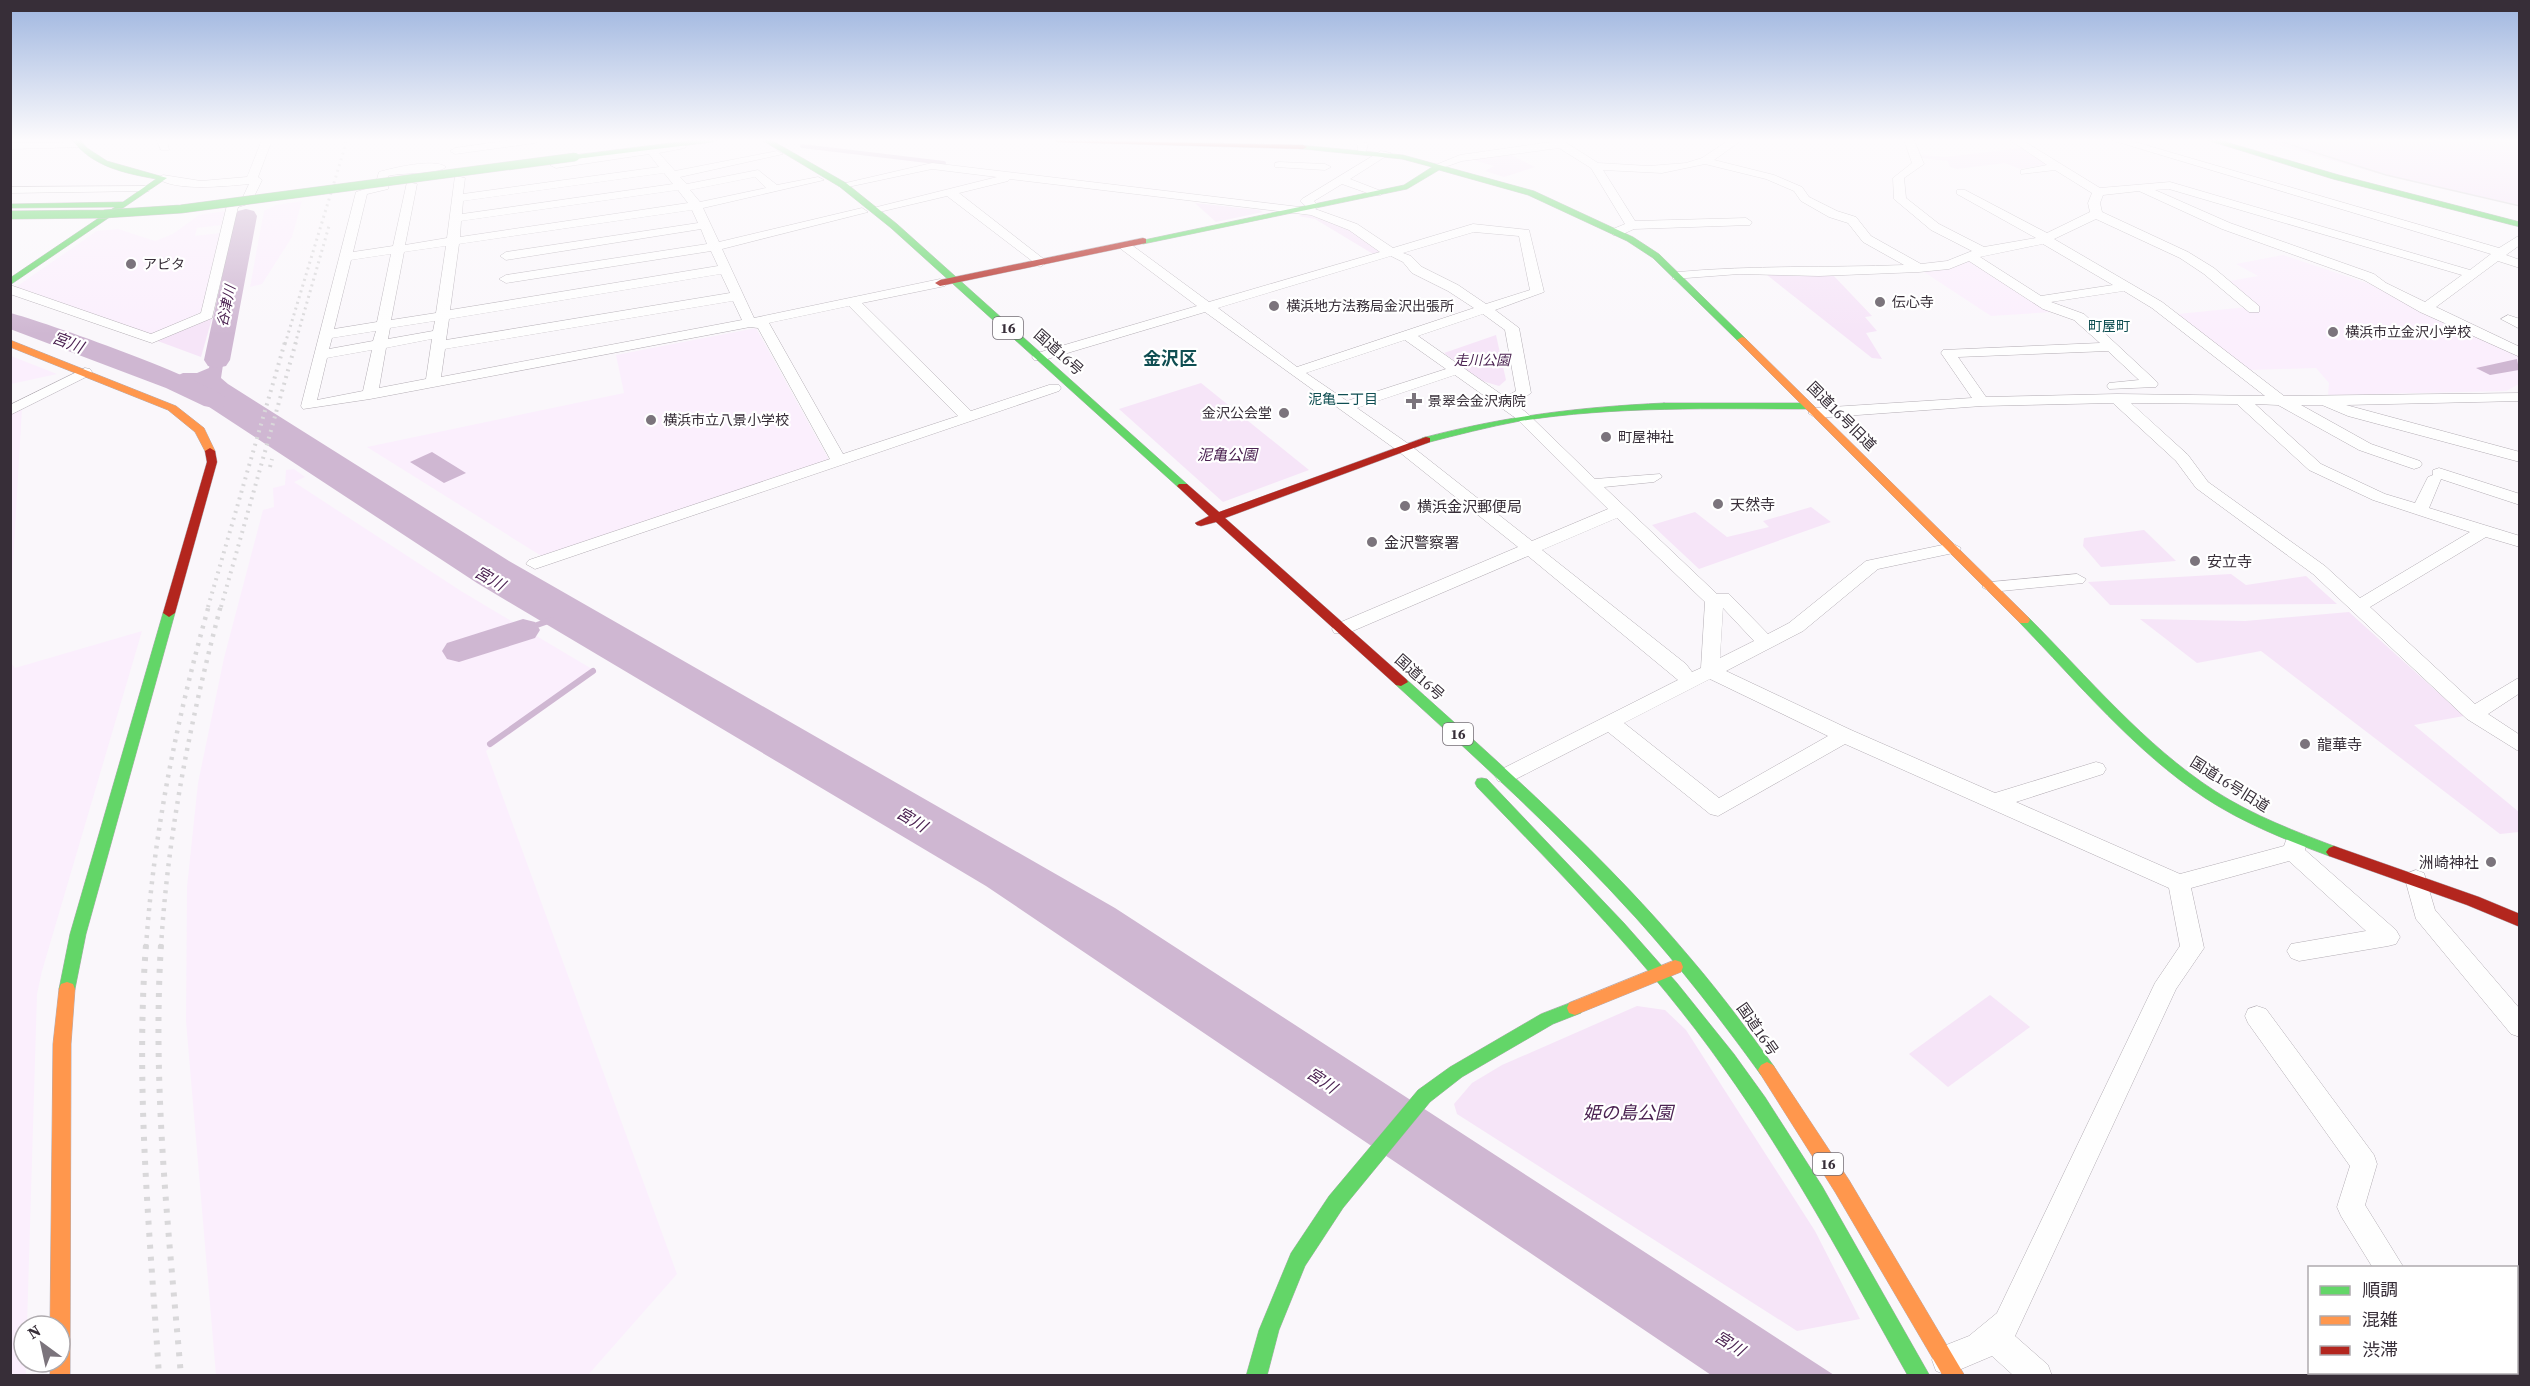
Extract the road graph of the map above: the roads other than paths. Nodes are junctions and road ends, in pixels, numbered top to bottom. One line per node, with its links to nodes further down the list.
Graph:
1 (104, 205): 30 (main road)
2 (122, 205): 38 (main road)
3 (162, 205): 30 (main road, bridge)
4 (213, 205): 36 (main road, bridge)
5 (233, 205): 38 (street); 68 (street)
6 (359, 205): 57 (street)
7 (407, 205): 52 (street)
8 (457, 205): 37 (street)
9 (554, 205): 37 (street)
10 (702, 205): 28 (street)
11 (858, 205): 33 (main road, 国道16号 / 16)
12 (862, 205): 33 (main road, 国道16号 / 16)
13 (895, 205): 33 (street)
14 (966, 205): 58 (street)
15 (1250, 205): 31 (street)
16 (1319, 205): 29 (main road)
17 (1557, 205): 45 (main road, 国道16号旧道)
18 (1617, 205): 42 (street)
19 (1817, 205): 60 (street)
20 (1907, 205): 54 (street)
21 (1984, 205): 47 (street)
22 (2094, 205): 35 (street)
23 (2181, 205): 44 (street)
24 (2240, 205): 32 (street)
25 (2334, 205): 55 (street)
26 (2442, 205): 43 (main road)
27 (2492, 205): 34 (main road)
28 (696, 206): 41 (street); 46 (street)
29 (1313, 206): 31 (main road)
30 (10, 208)
31 (1295, 210): 51 (main road); 53 (street)
32 (2259, 210): 44 (street); 62 (street)
33 (868, 211): 50 (street); 66 (main road, 国道16号 / 16)
34 (2520, 211)
35 (2096, 214): 47 (street); 74 (street)
36 (10, 215)
37 (456, 218): 49 (street)
38 (103, 219): 39 (main road); 65 (main road)
39 (10, 220)
40 (1746, 222): 42 (street)
41 (706, 225): 50 (street); 56 (street)
42 (1632, 225): 45 (street)
43 (2520, 225)
44 (2233, 226): 75 (street)
45 (1617, 232): 63 (main road, 国道16号旧道)
46 (508, 233): 49 (street); 56 (street)
47 (2045, 239): 54 (street); 67 (street)
48 (2520, 239): 55 (street)
49 (453, 241): 52 (street); 77 (street)
50 (717, 246): 61 (street); 64 (street)
51 (1125, 246): 58 (main road); 73 (street)
52 (399, 249): 57 (street); 79 (street)
53 (1392, 252): 73 (street); 76 (street); 76 (street)
54 (1976, 253): 60 (street); 70 (street)
55 (2498, 254): 59 (street); 62 (street)
56 (506, 256): 64 (street)
57 (346, 257): 81 (street)
58 (1040, 263): 66 (main road)
59 (2520, 264)
60 (1919, 268): 63 (street)
61 (726, 270): 69 (street); 72 (street)
62 (2470, 274): 75 (street)
63 (1678, 276): 103 (main road, 国道16号旧道)
64 (506, 279): 72 (street)
65 (10, 282)
66 (948, 282): 71 (street); 88 (main road, 国道16号 / 16); 93 (main road, 国道16号 / 16)
67 (2126, 287): 70 (street); 98 (street)
68 (10, 289)
69 (738, 296): 78 (street); 82 (street)
70 (2039, 300): 85 (street)
71 (852, 301): 78 (street); 106 (street)
72 (506, 306): 77 (street)
73 (1208, 308): 88 (street); 91 (street)
74 (2254, 309)
75 (2425, 309): 86 (street)
76 (1484, 310): 80 (street); 100 (street)
77 (441, 316): 79 (street); 82 (street)
78 (750, 323): 92 (street); 110 (street)
79 (384, 326): 81 (street); 84 (street)
80 (1407, 335): 89 (street); 91 (street)
81 (324, 336): 87 (street)
82 (439, 340): 84 (street); 92 (street)
83 (10, 343): 90 (main road)
84 (380, 345): 87 (street); 94 (street)
85 (2112, 347): 96 (street); 101 (street)
86 (2520, 353)
87 (320, 355): 94 (street)
88 (1040, 357): 117 (main road, 国道16号 / 16)
89 (1457, 370): 100 (street); 102 (street)
90 (85, 372): 104 (street); 154 (main road)
91 (1295, 372): 102 (street)
92 (433, 383): 94 (street)
93 (1054, 388): 106 (street); 107 (main road, 国道16号 / 16)
94 (370, 395)
95 (2518, 396): 99 (street)
96 (2114, 398): 97 (street); 101 (street); 128 (street)
97 (2240, 399): 98 (street); 115 (street)
98 (2279, 399): 99 (street); 111 (street)
99 (2323, 400): 109 (street)
100 (1507, 402): 105 (street)
101 (1982, 402): 103 (street)
102 (1345, 407): 108 (street)
103 (1812, 409): 105 (main road); 123 (main road, 国道16号旧道)
104 (10, 411)
105 (1522, 416): 108 (main road); 113 (street)
106 (968, 417): 110 (street)
107 (1114, 444)
108 (1404, 448): 117 (main road); 122 (street)
109 (2520, 457)
110 (839, 461): 124 (street)
111 (2414, 464)
112 (1654, 477): 113 (street)
113 (1591, 484): 116 (street)
114 (2520, 500): 115 (street)
115 (2420, 509): 120 (street)
116 (1618, 511): 122 (street); 131 (street)
117 (1218, 517): 118 (main road); 129 (main road, 国道16号 / 16)
118 (1201, 523)
119 (2520, 527): 120 (street)
120 (2492, 532): 121 (street); 128 (street)
121 (2520, 542)
122 (1526, 548): 129 (street); 132 (street)
123 (1952, 548): 126 (main road, 国道16号旧道); 130 (street)
124 (535, 564)
125 (2077, 579): 126 (street)
126 (1991, 587): 142 (main road, 国道16号旧道)
127 (1723, 598): 130 (street)
128 (2358, 606): 134 (street)
129 (1341, 629): 140 (main road, 国道16号 / 16)
130 (1765, 642): 131 (street)
131 (1710, 671): 132 (street); 136 (street)
132 (1689, 681): 135 (street)
133 (2520, 683): 134 (street)
134 (2474, 714): 137 (street)
135 (1609, 722): 136 (street); 140 (street)
136 (1844, 735): 141 (street)
137 (2520, 745)
138 (2096, 769): 141 (street)
139 (1472, 773): 148 (main road, 16)
140 (1505, 776): 147 (main road, 国道16号 / 16)
141 (1995, 801): 144 (street)
142 (2295, 846): 143 (main road, 国道16号旧道); 144 (street); 146 (street)
143 (2416, 879): 145 (main road, 国道16号旧道); 150 (street)
144 (2179, 883): 152 (street)
145 (2520, 921)
146 (2299, 951)
147 (1686, 963): 148 (main road); 153 (main road, 国道16号 / 16)
148 (1659, 974): 155 (main road); 156 (main road, 16)
149 (2257, 1016): 151 (street)
150 (2520, 1027)
151 (2389, 1266)
152 (1995, 1337): 153 (street); 157 (street)
153 (1951, 1368)
154 (60, 1376)
155 (1256, 1376)
156 (1920, 1376)
157 (2037, 1376)

